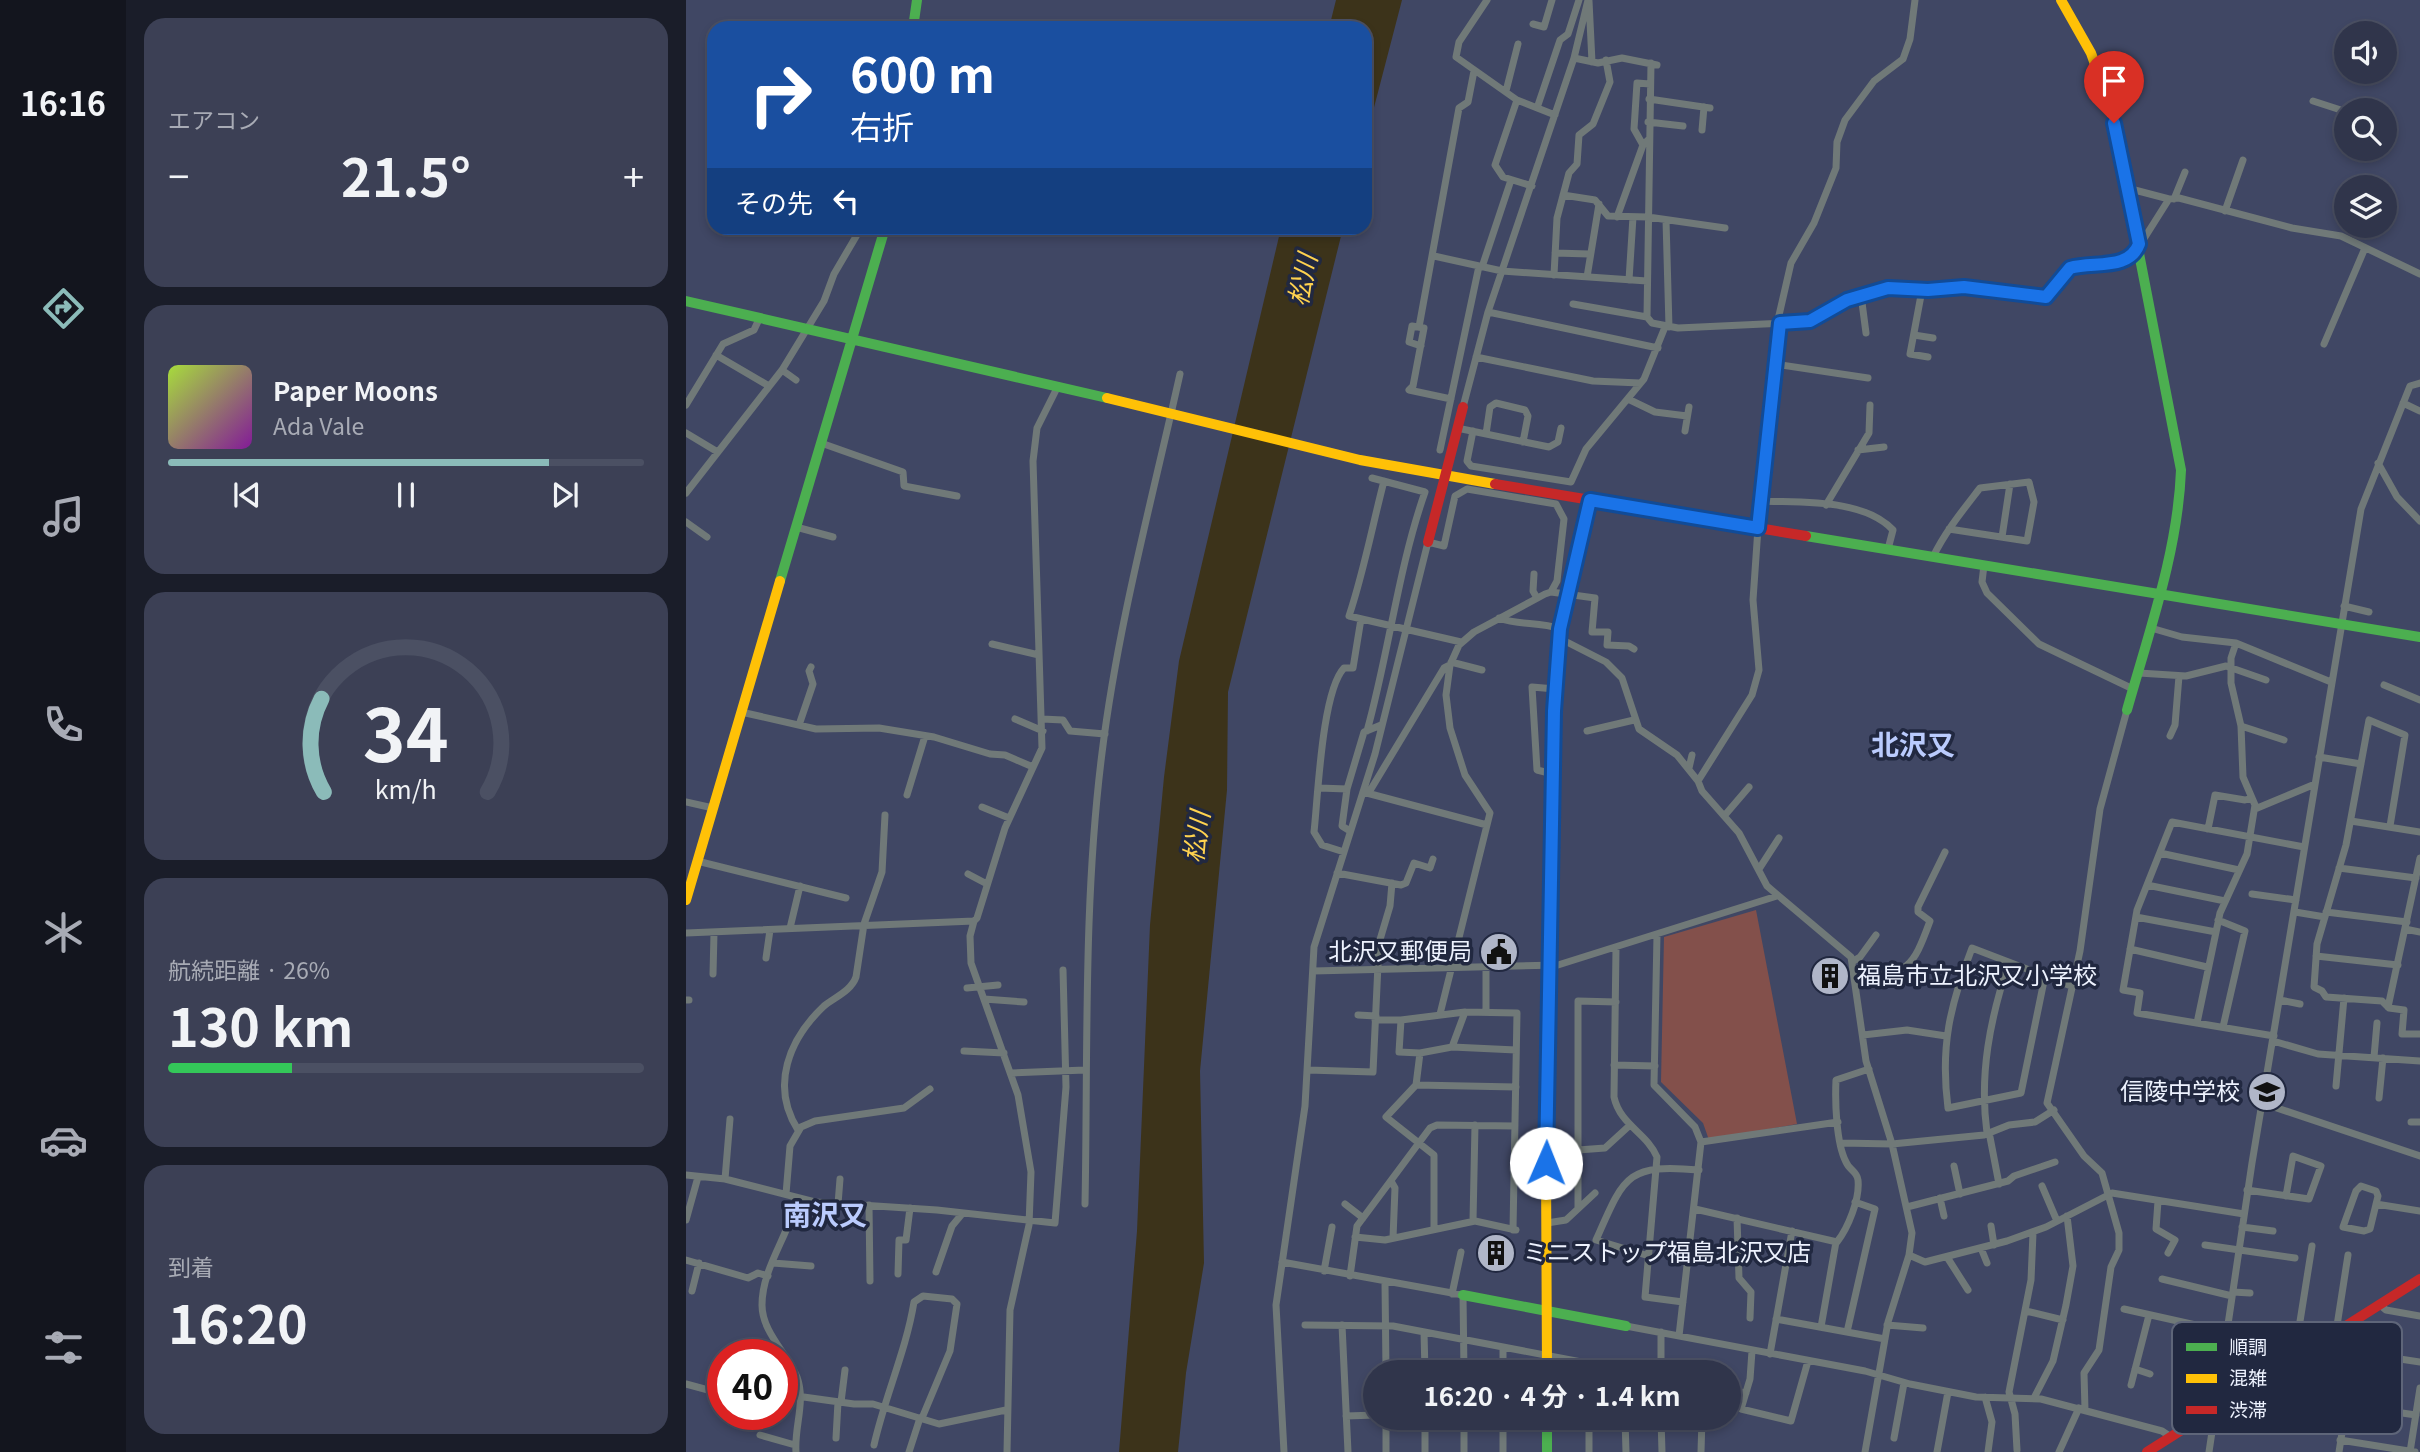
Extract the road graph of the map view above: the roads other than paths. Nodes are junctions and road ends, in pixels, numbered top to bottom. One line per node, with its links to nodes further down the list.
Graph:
1 (917, 0): 8 (street)
2 (1487, 0): 14 (street)
3 (1552, 0): 9 (street)
4 (1579, 0): 20 (street)
5 (1588, 0): 11 (street); 13 (street)
6 (1915, 0): 62 (street)
7 (2061, 0): 31 (street)
8 (914, 21)
9 (1533, 23)
10 (1518, 44): 16 (street)
11 (1574, 58): 13 (street); 22 (street)
12 (1606, 60): 13 (street); 15 (street); 32 (street)
13 (1592, 62)
14 (1474, 71): 16 (street); 47 (street)
15 (1650, 84): 17 (street); 26 (street)
16 (1506, 91): 18 (street)
17 (1649, 99): 23 (street); 25 (street)
18 (1517, 100): 20 (street); 29 (street)
19 (2313, 102): 21 (street)
20 (1537, 108): 22 (street)
21 (2334, 108)
22 (1555, 115): 30 (street)
23 (1648, 122): 24 (street); 26 (street)
24 (1683, 127)
25 (1702, 130)
26 (1645, 143): 36 (street); 38 (street)
27 (2243, 160): 35 (street)
28 (2185, 172): 33 (street)
29 (1511, 180): 30 (street); 48 (street)
30 (1532, 186): 49 (street)
31 (2127, 188): 33 (street); 43 (street)
32 (1563, 195): 34 (street); 45 (street)
33 (2172, 199): 35 (street); 43 (street)
34 (1598, 204): 36 (street); 46 (street)
35 (2225, 211): 44 (street)
36 (1618, 217): 37 (street)
37 (1633, 217): 38 (street); 53 (street)
38 (1648, 217): 39 (street); 54 (street)
39 (1666, 220): 40 (street); 64 (street)
40 (1725, 228)
41 (857, 235): 65 (street)
42 (883, 235): 68 (street)
43 (2139, 244): 55 (street); 132 (street)
44 (2365, 248): 50 (street); 70 (street)
45 (1555, 253): 46 (street); 51 (street)
46 (1589, 254): 52 (street)
47 (1434, 256): 48 (street); 63 (street)
48 (1481, 267): 49 (street); 86 (street)
49 (1502, 271): 51 (street); 59 (street)
50 (2420, 274)
51 (1554, 275): 52 (street)
52 (1587, 277): 53 (street)
53 (1629, 280): 54 (street)
54 (1647, 281): 61 (street)
55 (1922, 290): 56 (street); 67 (street)
56 (1861, 295): 62 (street); 66 (street)
57 (686, 301): 60 (street)
58 (1573, 304): 61 (street)
59 (1488, 312): 72 (street); 74 (street)
60 (760, 317): 65 (street); 73 (street)
61 (1647, 317): 64 (street)
62 (1779, 323): 64 (street); 76 (street)
63 (1419, 327): 71 (street); 71 (street)
64 (1667, 327): 72 (street)
65 (806, 329): 68 (street); 77 (street)
66 (1866, 333)
67 (1914, 335): 69 (street); 75 (street)
68 (851, 338): 84 (street); 103 (street)
69 (1933, 338)
70 (2325, 344)
71 (1421, 346): 86 (street)
72 (1658, 348): 81 (street)
73 (716, 355): 83 (street); 85 (street)
74 (1476, 358): 81 (street); 91 (street)
75 (1928, 358)
76 (1774, 363): 79 (street); 116 (street)
77 (782, 370): 80 (street); 83 (street)
78 (1180, 374): 94 (street)
79 (1868, 378)
80 (796, 380)
81 (1640, 383): 87 (street)
82 (2420, 383): 88 (street)
83 (769, 386): 107 (street)
84 (1058, 386): 94 (street); 149 (street)
85 (690, 389): 89 (street)
86 (1451, 399): 105 (street)
87 (1628, 399): 95 (street); 98 (street)
88 (2403, 403): 93 (street); 108 (street)
89 (686, 405)
90 (1870, 405): 106 (street)
91 (1462, 407): 96 (street)
92 (1689, 407): 95 (street)
93 (2420, 411)
94 (1173, 415): 109 (street); 173 (street)
95 (1687, 416): 99 (street)
96 (1457, 428): 98 (street); 109 (street)
97 (1561, 428): 102 (street)
98 (1473, 431): 101 (street)
99 (1685, 431)
100 (686, 433): 107 (street)
101 (1486, 434): 102 (street); 102 (street)
102 (1523, 442)
103 (821, 443): 114 (street); 120 (street)
104 (1884, 447): 106 (street)
105 (1440, 450)
106 (1858, 450): 117 (street)
107 (716, 451): 113 (street)
108 (2378, 463): 118 (street); 135 (street)
109 (1445, 476): 115 (street); 126 (street)
110 (1372, 478): 111 (street)
111 (1384, 481): 138 (street); 140 (street)
112 (2010, 484): 122 (street); 125 (street); 125 (street)
113 (686, 493)
114 (957, 496)
115 (1590, 500): 121 (street); 133 (street)
116 (1761, 501): 117 (street); 121 (street)
117 (1826, 505): 127 (street)
118 (2420, 521)
119 (686, 522): 123 (street)
120 (796, 527): 124 (street); 163 (street)
121 (1758, 528): 127 (street); 183 (street)
122 (1949, 529): 125 (street); 128 (street)
123 (707, 537)
124 (833, 537)
125 (2002, 537)
126 (1428, 541): 131 (street); 142 (street)
127 (1888, 549): 128 (street)
128 (1933, 557): 129 (street)
129 (1984, 565): 132 (street); 160 (street)
130 (1534, 574): 134 (street)
131 (1551, 592): 133 (street); 134 (street)
132 (2160, 594): 139 (street); 141 (street)
133 (1567, 595): 143 (street); 148 (street)
134 (1537, 598): 137 (street)
135 (2344, 606): 136 (street); 139 (street)
136 (2369, 612)
137 (1499, 618): 143 (street); 145 (street)
138 (1361, 619): 140 (street); 186 (street)
139 (2341, 624): 144 (street); 157 (street)
140 (1390, 626): 142 (street); 170 (street)
141 (2151, 628): 146 (street); 154 (street)
142 (1405, 629): 145 (street); 168 (street)
143 (1560, 634): 159 (street); 166 (street)
144 (2420, 637)
145 (1461, 642): 150 (street)
146 (2236, 643): 152 (street); 157 (street)
147 (992, 644): 149 (street)
148 (1634, 649)
149 (1039, 655): 165 (street)
150 (1451, 663): 153 (street); 188 (street); 199 (street)
151 (811, 667): 167 (street)
152 (2232, 667): 155 (street); 156 (street); 169 (street)
153 (1482, 670)
154 (2139, 673): 155 (street); 160 (street)
155 (2179, 676): 175 (street)
156 (2266, 680)
157 (2332, 682): 178 (street)
158 (2384, 685): 161 (street)
159 (1555, 688): 182 (street); 182 (street)
160 (2133, 690): 162 (street)
161 (2420, 700)
162 (2127, 710): 263 (street)
163 (741, 712): 167 (street); 192 (street)
164 (1015, 719): 171 (street)
165 (1042, 719): 171 (street); 173 (street)
166 (1634, 720): 172 (street); 181 (street)
167 (799, 725): 174 (street)
168 (1381, 725): 170 (street); 188 (street)
169 (2241, 726): 176 (street); 190 (street)
170 (1367, 731): 187 (street)
171 (1043, 732): 180 (street)
172 (1587, 732)
173 (1105, 734): 297 (street)
174 (925, 736): 180 (street); 189 (street)
175 (2170, 736)
176 (2284, 740)
177 (1692, 755): 181 (street)
178 (2319, 757): 179 (street); 184 (street)
179 (2361, 764): 198 (street); 200 (street)
180 (1033, 767): 197 (street)
181 (1689, 768): 183 (street)
182 (1553, 774): 251 (street)
183 (1698, 781): 196 (street)
184 (2315, 783): 194 (street); 206 (street)
185 (1749, 787): 196 (street)
186 (1319, 788): 187 (street); 207 (street)
187 (1347, 789): 202 (street)
188 (1363, 792): 199 (street); 202 (street)
189 (907, 795)
190 (2252, 798): 194 (street); 201 (street)
191 (686, 802): 192 (street)
192 (713, 807): 212 (street)
193 (982, 807): 197 (street)
194 (2255, 809): 204 (street)
195 (885, 815): 234 (street)
196 (1725, 815): 214 (street)
197 (1009, 818): 220 (street)
198 (2351, 821): 200 (street); 213 (street)
199 (1487, 825): 254 (street)
200 (2390, 827): 203 (street)
201 (2208, 829): 204 (street); 209 (street)
202 (1350, 831): 207 (street)
203 (2420, 832)
204 (2249, 836): 206 (street); 215 (street)
205 (1779, 838): 214 (street)
206 (2304, 847): 227 (street)
207 (1343, 852): 216 (street)
208 (1945, 852): 260 (street)
209 (2160, 853): 215 (street); 221 (street)
210 (2420, 858): 218 (street)
211 (1433, 859): 219 (street)
212 (697, 861): 222 (street); 226 (street)
213 (2339, 868): 218 (street); 230 (street)
214 (1759, 869): 224 (street)
215 (2239, 870): 228 (street)
216 (1337, 873): 219 (street); 257 (street)
217 (968, 874): 220 (street)
218 (2416, 878): 235 (street)
219 (1392, 883): 253 (street)
220 (987, 884): 233 (street)
221 (2147, 885): 228 (street); 231 (street)
222 (800, 886): 225 (street); 236 (street)
223 (2252, 894): 227 (street)
224 (1777, 896): 242 (street); 248 (street)
225 (846, 898)
226 (686, 900)
227 (2296, 900): 229 (street)
228 (2225, 901): 232 (street)
229 (2295, 912): 230 (street); 267 (street)
230 (2326, 914): 235 (street); 246 (street)
231 (2136, 917): 238 (street); 245 (street)
232 (2218, 920): 238 (street); 280 (street)
233 (974, 921): 234 (street); 262 (street)
234 (864, 924): 236 (street); 313 (street)
235 (2406, 925): 239 (street); 250 (street)
236 (790, 928): 237 (street)
237 (771, 930): 241 (street); 247 (street)
238 (2216, 932): 252 (street)
239 (2420, 932)
240 (686, 933): 241 (street)
241 (714, 933): 258 (street)
242 (1657, 935): 244 (street); 294 (street)
243 (1876, 935): 248 (street)
244 (1616, 948): 251 (street); 269 (street)
245 (2130, 949): 252 (street); 278 (street)
246 (2316, 956): 250 (street); 265 (street)
247 (766, 958)
248 (1852, 962): 260 (street)
249 (2009, 962): 259 (street); 283 (street); 306 (street)
250 (2398, 965): 271 (street)
251 (1549, 966): 255 (street); 362 (street)
252 (2207, 967): 278 (street)
253 (1380, 968): 254 (street); 257 (street); 276 (street)
254 (1453, 969): 255 (street); 274 (street)
255 (1486, 969): 273 (street)
256 (1063, 970): 296 (street)
257 (1312, 971): 298 (street)
258 (713, 974)
259 (2045, 976): 263 (street); 306 (street)
260 (1855, 979): 282 (street)
261 (998, 985): 262 (street)
262 (979, 986): 264 (street); 266 (street)
263 (2071, 986): 307 (street)
264 (967, 988)
265 (2344, 998): 271 (street); 290 (street)
266 (984, 999): 268 (street); 288 (street)
267 (2280, 1000): 270 (street); 284 (street)
268 (1024, 1002)
269 (1616, 1002): 293 (street); 319 (street)
270 (2300, 1004)
271 (2388, 1007): 281 (street)
272 (1465, 1012): 273 (street); 274 (street); 285 (street)
273 (1486, 1012): 286 (street)
274 (1440, 1014): 277 (street)
275 (1358, 1015): 276 (street)
276 (1376, 1018): 277 (street); 298 (street)
277 (1401, 1020): 289 (street)
278 (2197, 1023): 280 (street)
279 (2377, 1023): 291 (street)
280 (2223, 1027): 284 (street)
281 (2420, 1034)
282 (1863, 1035): 283 (street); 295 (street)
283 (1946, 1036): 306 (street)
284 (2273, 1039): 290 (street); 305 (street)
285 (1452, 1047): 286 (street); 289 (street)
286 (1516, 1050): 302 (street)
287 (964, 1051): 288 (street)
288 (1004, 1053): 299 (street)
289 (1420, 1053): 300 (street)
290 (2339, 1054): 291 (street); 301 (street)
291 (2379, 1057): 292 (street); 304 (street)
292 (2420, 1061)
293 (1614, 1065): 294 (street); 312 (street)
294 (1654, 1066): 316 (street)
295 (1869, 1069): 309 (street); 318 (street)
296 (1066, 1070): 297 (street); 299 (street); 359 (street)
297 (1085, 1070): 343 (street)
298 (1308, 1070): 386 (street)
299 (1011, 1073): 359 (street)
300 (1416, 1085): 302 (street); 315 (street)
301 (2336, 1086)
302 (1516, 1087): 311 (street)
303 (930, 1089): 313 (street)
304 (2379, 1098)
305 (2262, 1102): 320 (street); 332 (street)
306 (1983, 1103): 314 (street)
307 (2054, 1110): 314 (street); 336 (street)
308 (730, 1119): 327 (street)
309 (1838, 1122): 316 (street); 317 (street)
310 (1475, 1125): 311 (street); 315 (street); 360 (street)
311 (1515, 1126): 360 (street)
312 (1629, 1126): 319 (street); 323 (street)
313 (799, 1130): 334 (street)
314 (1988, 1133): 318 (street); 330 (street)
315 (1419, 1142): 329 (street); 365 (street)
316 (1701, 1142): 324 (street)
317 (1842, 1143): 318 (street); 341 (street)
318 (1892, 1144): 348 (street)
319 (1578, 1150): 347 (street)
320 (2420, 1156)
321 (2055, 1162): 330 (street)
322 (1954, 1166): 335 (street)
323 (1657, 1167): 324 (street); 382 (street); 382 (street)
324 (1699, 1170): 350 (street)
325 (686, 1175): 326 (street)
326 (698, 1177): 327 (street); 358 (street)
327 (725, 1179): 334 (street)
328 (841, 1179): 342 (street)
329 (1391, 1181): 356 (street); 371 (street)
330 (1999, 1184): 335 (street)
331 (2042, 1186): 361 (street)
332 (2248, 1190): 337 (street); 353 (street)
333 (1595, 1193): 347 (street)
334 (786, 1194): 338 (street)
335 (1960, 1194): 339 (street)
336 (2109, 1195): 340 (street); 355 (street); 467 (street)
337 (2286, 1196): 337 (street)
338 (797, 1198): 342 (street); 388 (street)
339 (1940, 1198): 348 (street); 354 (street)
340 (2158, 1200): 353 (street); 379 (street)
341 (1855, 1202): 372 (street); 431 (street)
342 (838, 1203): 346 (street)
343 (1085, 1204)
344 (1345, 1204): 356 (street)
345 (2376, 1204): 345 (street); 351 (street)
346 (869, 1205): 349 (street); 398 (street)
347 (1578, 1207): 362 (street)
348 (1907, 1207): 380 (street)
349 (910, 1208): 352 (street); 393 (street)
350 (1695, 1209): 357 (street); 405 (street)
351 (2420, 1211)
352 (962, 1214): 359 (street); 392 (street)
353 (2244, 1214): 366 (street)
354 (1944, 1216)
355 (2067, 1216): 361 (street); 415 (street)
356 (1363, 1218): 370 (street)
357 (1737, 1218): 367 (street); 412 (street)
358 (686, 1220)
359 (1027, 1220): 468 (street)
360 (1474, 1221): 365 (street)
361 (2057, 1221): 369 (street)
362 (1546, 1223): 407 (street)
363 (1992, 1226): 373 (street)
364 (1332, 1227): 391 (street)
365 (1434, 1227): 371 (street)
366 (2242, 1227): 368 (street); 377 (street)
367 (1792, 1231): 372 (street); 414 (street)
368 (2273, 1231)
369 (2033, 1233): 373 (street); 409 (street)
370 (1355, 1237): 371 (street); 395 (street)
371 (1393, 1238)
372 (1836, 1242): 427 (street)
373 (1994, 1245): 376 (street)
374 (2205, 1245): 377 (street)
375 (2312, 1246): 418 (street)
376 (1981, 1248): 383 (street); 389 (street)
377 (2239, 1250): 384 (street); 403 (street)
378 (1461, 1252): 404 (street)
379 (2168, 1254)
380 (1909, 1255): 383 (street); 426 (street)
381 (2348, 1255): 419 (street)
382 (1649, 1256): 405 (street)
383 (1947, 1257): 400 (street)
384 (2295, 1258)
385 (686, 1259): 387 (street)
386 (1282, 1262): 391 (street); 495 (street)
387 (699, 1263): 394 (street); 401 (street)
388 (773, 1263): 390 (street); 394 (street)
389 (1987, 1263)
390 (811, 1266)
391 (1324, 1271): 395 (street)
392 (936, 1272)
393 (898, 1274)
394 (768, 1276): 461 (street)
395 (1350, 1276): 399 (street)
396 (2162, 1279): 403 (street)
397 (2420, 1279): 406 (street)
398 (870, 1281)
399 (1385, 1283): 404 (street); 424 (street)
400 (1968, 1290)
401 (692, 1291)
402 (2250, 1293): 403 (street)
403 (2232, 1294): 417 (street)
404 (1457, 1295): 407 (street); 433 (street)
405 (1683, 1302): 432 (street)
406 (2380, 1305): 411 (street); 413 (street)
407 (1547, 1309): 425 (street); 438 (street)
408 (2124, 1309): 410 (street)
409 (2026, 1311): 415 (street); 464 (street)
410 (2149, 1315): 416 (street); 449 (street)
411 (2420, 1316)
412 (1750, 1318)
413 (2360, 1318): 420 (street); 421 (street)
414 (1776, 1319): 427 (street); 437 (street)
415 (2063, 1320): 463 (street)
416 (2181, 1322)
417 (2228, 1322)
418 (2300, 1322)
419 (2338, 1322)
420 (2353, 1322)
421 (2359, 1322)
422 (1304, 1325): 423 (street)
423 (1342, 1325): 424 (street); 472 (street)
424 (1386, 1325): 429 (street); 440 (street)
425 (1626, 1325): 430 (street)
426 (1887, 1325): 428 (street); 434 (street)
427 (1821, 1327): 431 (street)
428 (1923, 1328)
429 (1424, 1332): 433 (street); 441 (street)
430 (1661, 1332): 432 (street); 446 (street)
431 (1847, 1332): 434 (street)
432 (1679, 1336): 436 (street)
433 (1463, 1339): 435 (street); 442 (street)
434 (1885, 1339): 452 (street)
435 (1503, 1347): 438 (street); 443 (street)
436 (1748, 1350): 437 (street); 460 (street)
437 (1770, 1354): 447 (street)
438 (1547, 1355): 444 (street); 445 (street)
439 (2402, 1359): 448 (street)
440 (1386, 1360)
441 (1425, 1360)
442 (1464, 1360)
443 (1503, 1360)
444 (1547, 1360)
445 (1564, 1360)
446 (1661, 1360)
447 (1808, 1361): 452 (street); 460 (street)
448 (2420, 1362)
449 (2135, 1369): 451 (street); 455 (street)
450 (845, 1370): 465 (street)
451 (2150, 1374)
452 (1879, 1375): 453 (street); 506 (street)
453 (1904, 1383): 459 (street); 487 (street)
454 (686, 1384): 457 (street)
455 (2131, 1385)
456 (2420, 1389): 471 (street)
457 (707, 1390)
458 (1741, 1392): 460 (street)
459 (1948, 1392): 462 (street); 507 (street)
460 (1746, 1393)
461 (800, 1397): 465 (street); 491 (street)
462 (1985, 1398): 464 (street); 508 (street)
463 (2034, 1398): 464 (street); 467 (street)
464 (2009, 1399): 492 (street)
465 (839, 1402): 466 (street); 486 (street)
466 (882, 1406): 473 (street); 473 (street); 490 (street)
467 (2082, 1409): 489 (street); 509 (street)
468 (1006, 1410): 473 (street); 494 (street)
469 (2402, 1413): 471 (street)
470 (1363, 1415): 472 (street)
471 (2416, 1415): 513 (street)
472 (1346, 1416): 496 (street)
473 (921, 1418): 493 (street)
474 (1386, 1430): 497 (street)
475 (1425, 1430): 498 (street)
476 (1464, 1430): 499 (street)
477 (1503, 1430): 500 (street)
478 (1547, 1430): 501 (street)
479 (1589, 1430): 502 (street)
480 (1625, 1430): 503 (street)
481 (1661, 1430): 504 (street)
482 (1702, 1430): 505 (street)
483 (2212, 1434): 511 (street)
484 (2341, 1434): 488 (street)
485 (760, 1435): 491 (street)
486 (836, 1438)
487 (1894, 1438)
488 (2340, 1440): 512 (street); 513 (street)
489 (2167, 1443): 510 (street)
490 (874, 1445)
491 (796, 1448)
492 (2017, 1450)
493 (909, 1452)
494 (1007, 1452)
495 (1284, 1452)
496 (1348, 1452)
497 (1387, 1452)
498 (1425, 1452)
499 (1464, 1452)
500 (1503, 1452)
501 (1547, 1452)
502 (1589, 1452)
503 (1626, 1452)
504 (1662, 1452)
505 (1701, 1452)
506 (1866, 1452)
507 (1937, 1452)
508 (1988, 1452)
509 (2059, 1452)
510 (2147, 1452)
511 (2209, 1452)
512 (2339, 1452)
513 (2412, 1452)

